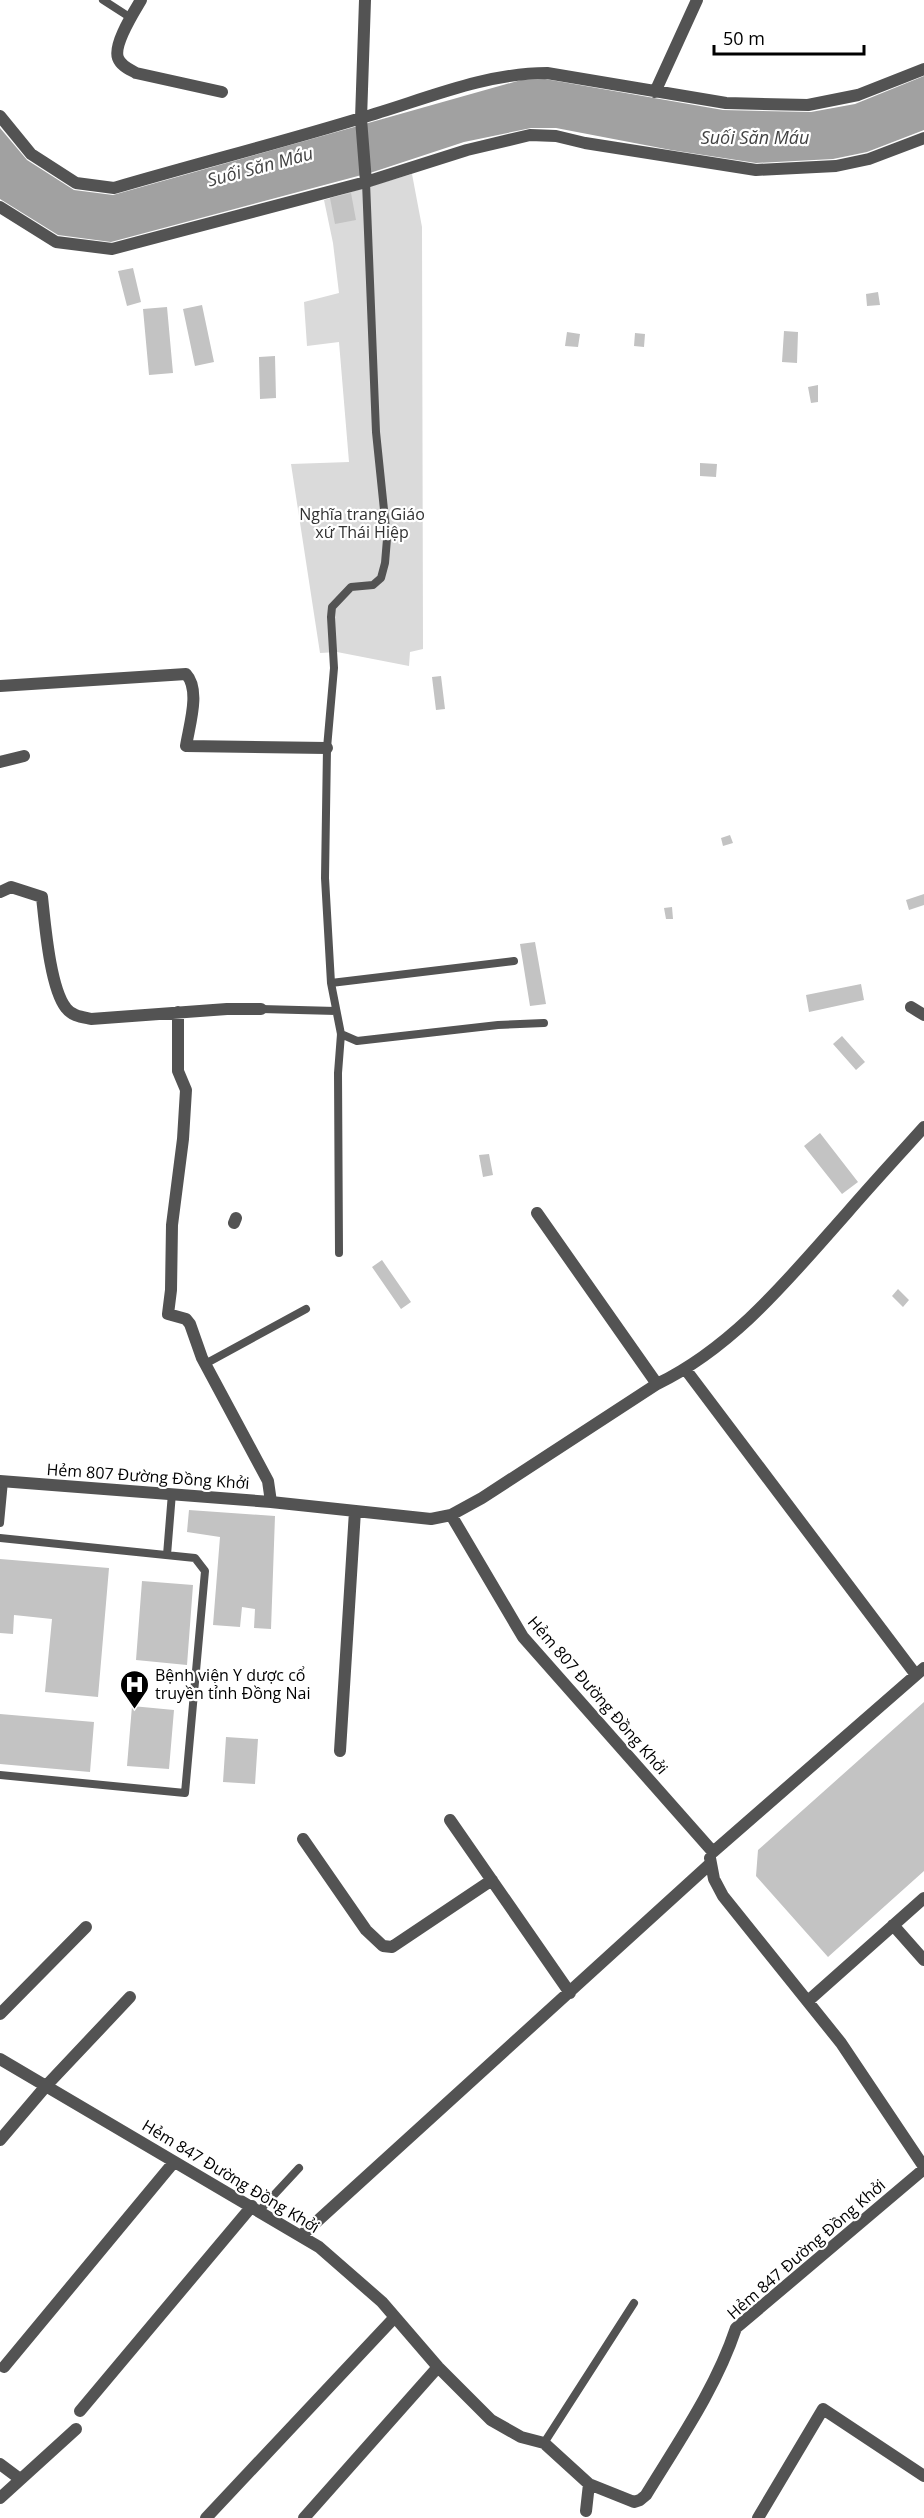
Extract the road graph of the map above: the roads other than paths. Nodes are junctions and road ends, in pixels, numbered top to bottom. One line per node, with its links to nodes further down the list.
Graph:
1 (103, 0): 5 (lane)
2 (141, 0): 5 (street)
3 (365, 0): 10 (street)
4 (697, 0): 8 (street)
5 (131, 18): 7 (street)
6 (924, 69): 8 (street)
7 (222, 92)
8 (655, 92): 10 (street)
9 (0, 116): 10 (street)
10 (361, 118): 12 (street)
11 (924, 138): 12 (street)
12 (366, 182): 13 (street); 15 (lane)
13 (0, 207)
14 (0, 686): 15 (street)
15 (327, 748): 20 (lane)
16 (24, 756): 17 (street)
17 (0, 762)
18 (0, 892): 24 (street)
19 (514, 962): 20 (lane)
20 (331, 983): 23 (lane)
21 (911, 1007): 25 (street)
22 (261, 1009): 23 (lane); 24 (street)
23 (336, 1011): 27 (lane)
24 (178, 1012): 32 (street)
25 (924, 1015)
26 (544, 1023): 27 (lane)
27 (341, 1034): 30 (lane)
28 (924, 1128): 33 (street)
29 (537, 1213): 34 (street)
30 (339, 1252)
31 (306, 1309): 32 (lane)
32 (205, 1364): 37 (street)
33 (686, 1370): 34 (street); 43 (street)
34 (657, 1384): 39 (street)
35 (2, 1481): 36 (street, Hẻm 807 Đường Đồng Khởi); 40 (lane)
36 (172, 1494): 37 (street, Hẻm 807 Đường Đồng Khởi); 42 (lane)
37 (271, 1502): 38 (street, Hẻm 807 Đường Đồng Khởi)
38 (355, 1511): 39 (street, Hẻm 807 Đường Đồng Khởi); 44 (street)
39 (451, 1515): 48 (street, Hẻm 807 Đường Đồng Khởi)
40 (0, 1522)
41 (0, 1538): 42 (lane)
42 (167, 1555): 45 (lane)
43 (920, 1672): 48 (street)
44 (340, 1751)
45 (0, 1775)
46 (450, 1820): 49 (street)
47 (303, 1839): 49 (street)
48 (711, 1858): 54 (street); 56 (street, Hẻm 807 Đường Đồng Khởi)
49 (492, 1880): 54 (street)
50 (924, 1898): 51 (street)
51 (893, 1925): 53 (street); 56 (street)
52 (86, 1927): 57 (street)
53 (924, 1960)
54 (570, 1993): 65 (street)
55 (130, 1997): 59 (street)
56 (808, 2001): 63 (street, Hẻm 807 Đường Đồng Khởi)
57 (0, 2014)
58 (0, 2059): 59 (street, Hẻm 847 Đường Đồng Khởi)
59 (46, 2086): 60 (street); 61 (street, Hẻm 847 Đường Đồng Khởi)
60 (0, 2140)
61 (174, 2162): 64 (street, Hẻm 847 Đường Đồng Khởi); 68 (street)
62 (299, 2168): 64 (lane)
63 (924, 2168): 76 (street, Hẻm 847 Đường Đồng Khởi)
64 (256, 2208): 65 (street, Hẻm 847 Đường Đồng Khởi); 70 (street)
65 (302, 2235): 67 (street, Hẻm 847 Đường Đồng Khởi)
66 (634, 2303): 72 (lane)
67 (395, 2317): 69 (street, Hẻm 847 Đường Đồng Khởi); 79 (street)
68 (4, 2367)
69 (438, 2367): 72 (street, Hẻm 847 Đường Đồng Khởi); 80 (street)
70 (80, 2411)
71 (76, 2429): 75 (street)
72 (544, 2444): 76 (street, Hẻm 847 Đường Đồng Khởi)
73 (0, 2464): 75 (street)
74 (924, 2476): 81 (street)
75 (20, 2479): 77 (street)
76 (589, 2484): 78 (street)
77 (0, 2498)
78 (586, 2511)
79 (206, 2518)
80 (304, 2518)
81 (758, 2518)

